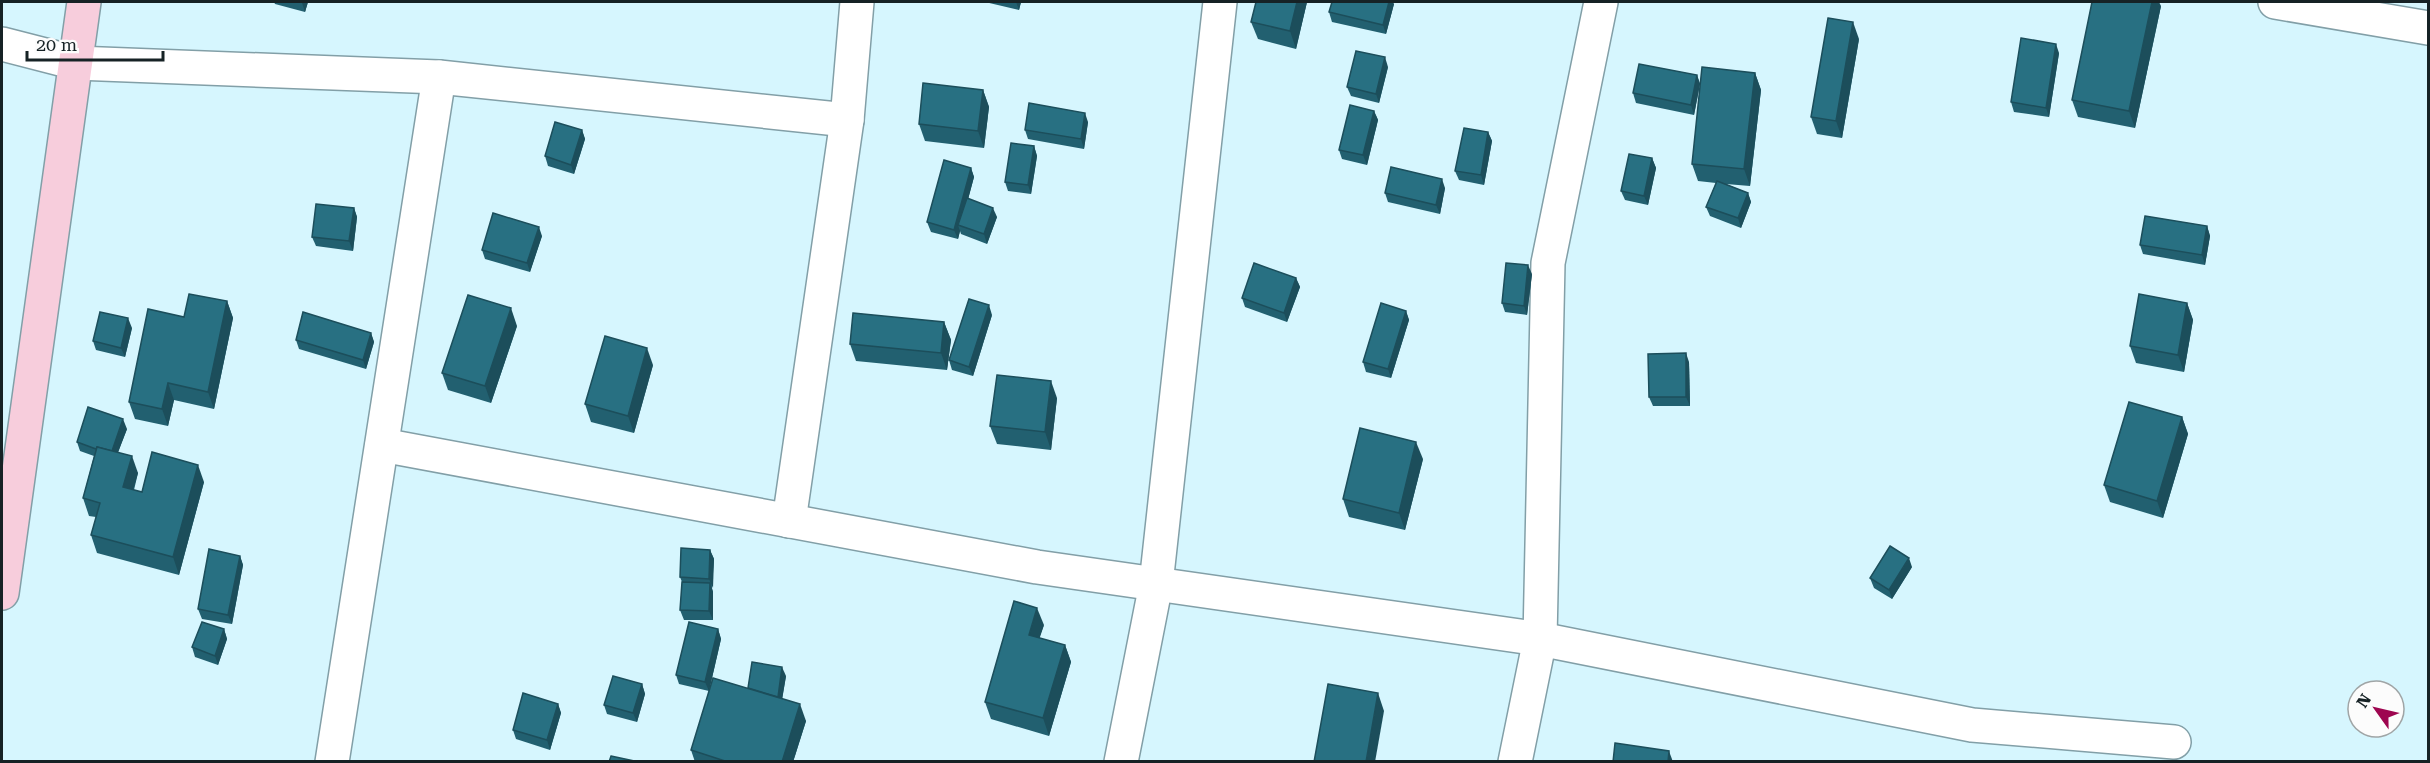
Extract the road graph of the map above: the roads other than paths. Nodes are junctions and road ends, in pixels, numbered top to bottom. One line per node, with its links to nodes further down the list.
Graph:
1 (84, 2): 8 (street)
2 (858, 2): 10 (street)
3 (1220, 2): 13 (street)
4 (1601, 2): 15 (street)
5 (2275, 2): 6 (street)
6 (2428, 27)
7 (2, 44): 8 (street)
8 (76, 63): 9 (street); 14 (street)
9 (439, 77): 10 (street); 11 (street)
10 (847, 120): 12 (street)
11 (382, 445): 12 (street); 17 (street)
12 (789, 521): 13 (street)
13 (1156, 584): 15 (street); 18 (street)
14 (2, 593)
15 (1540, 639): 16 (street); 19 (street)
16 (2174, 742)
17 (332, 762)
18 (1121, 762)
19 (1515, 762)

